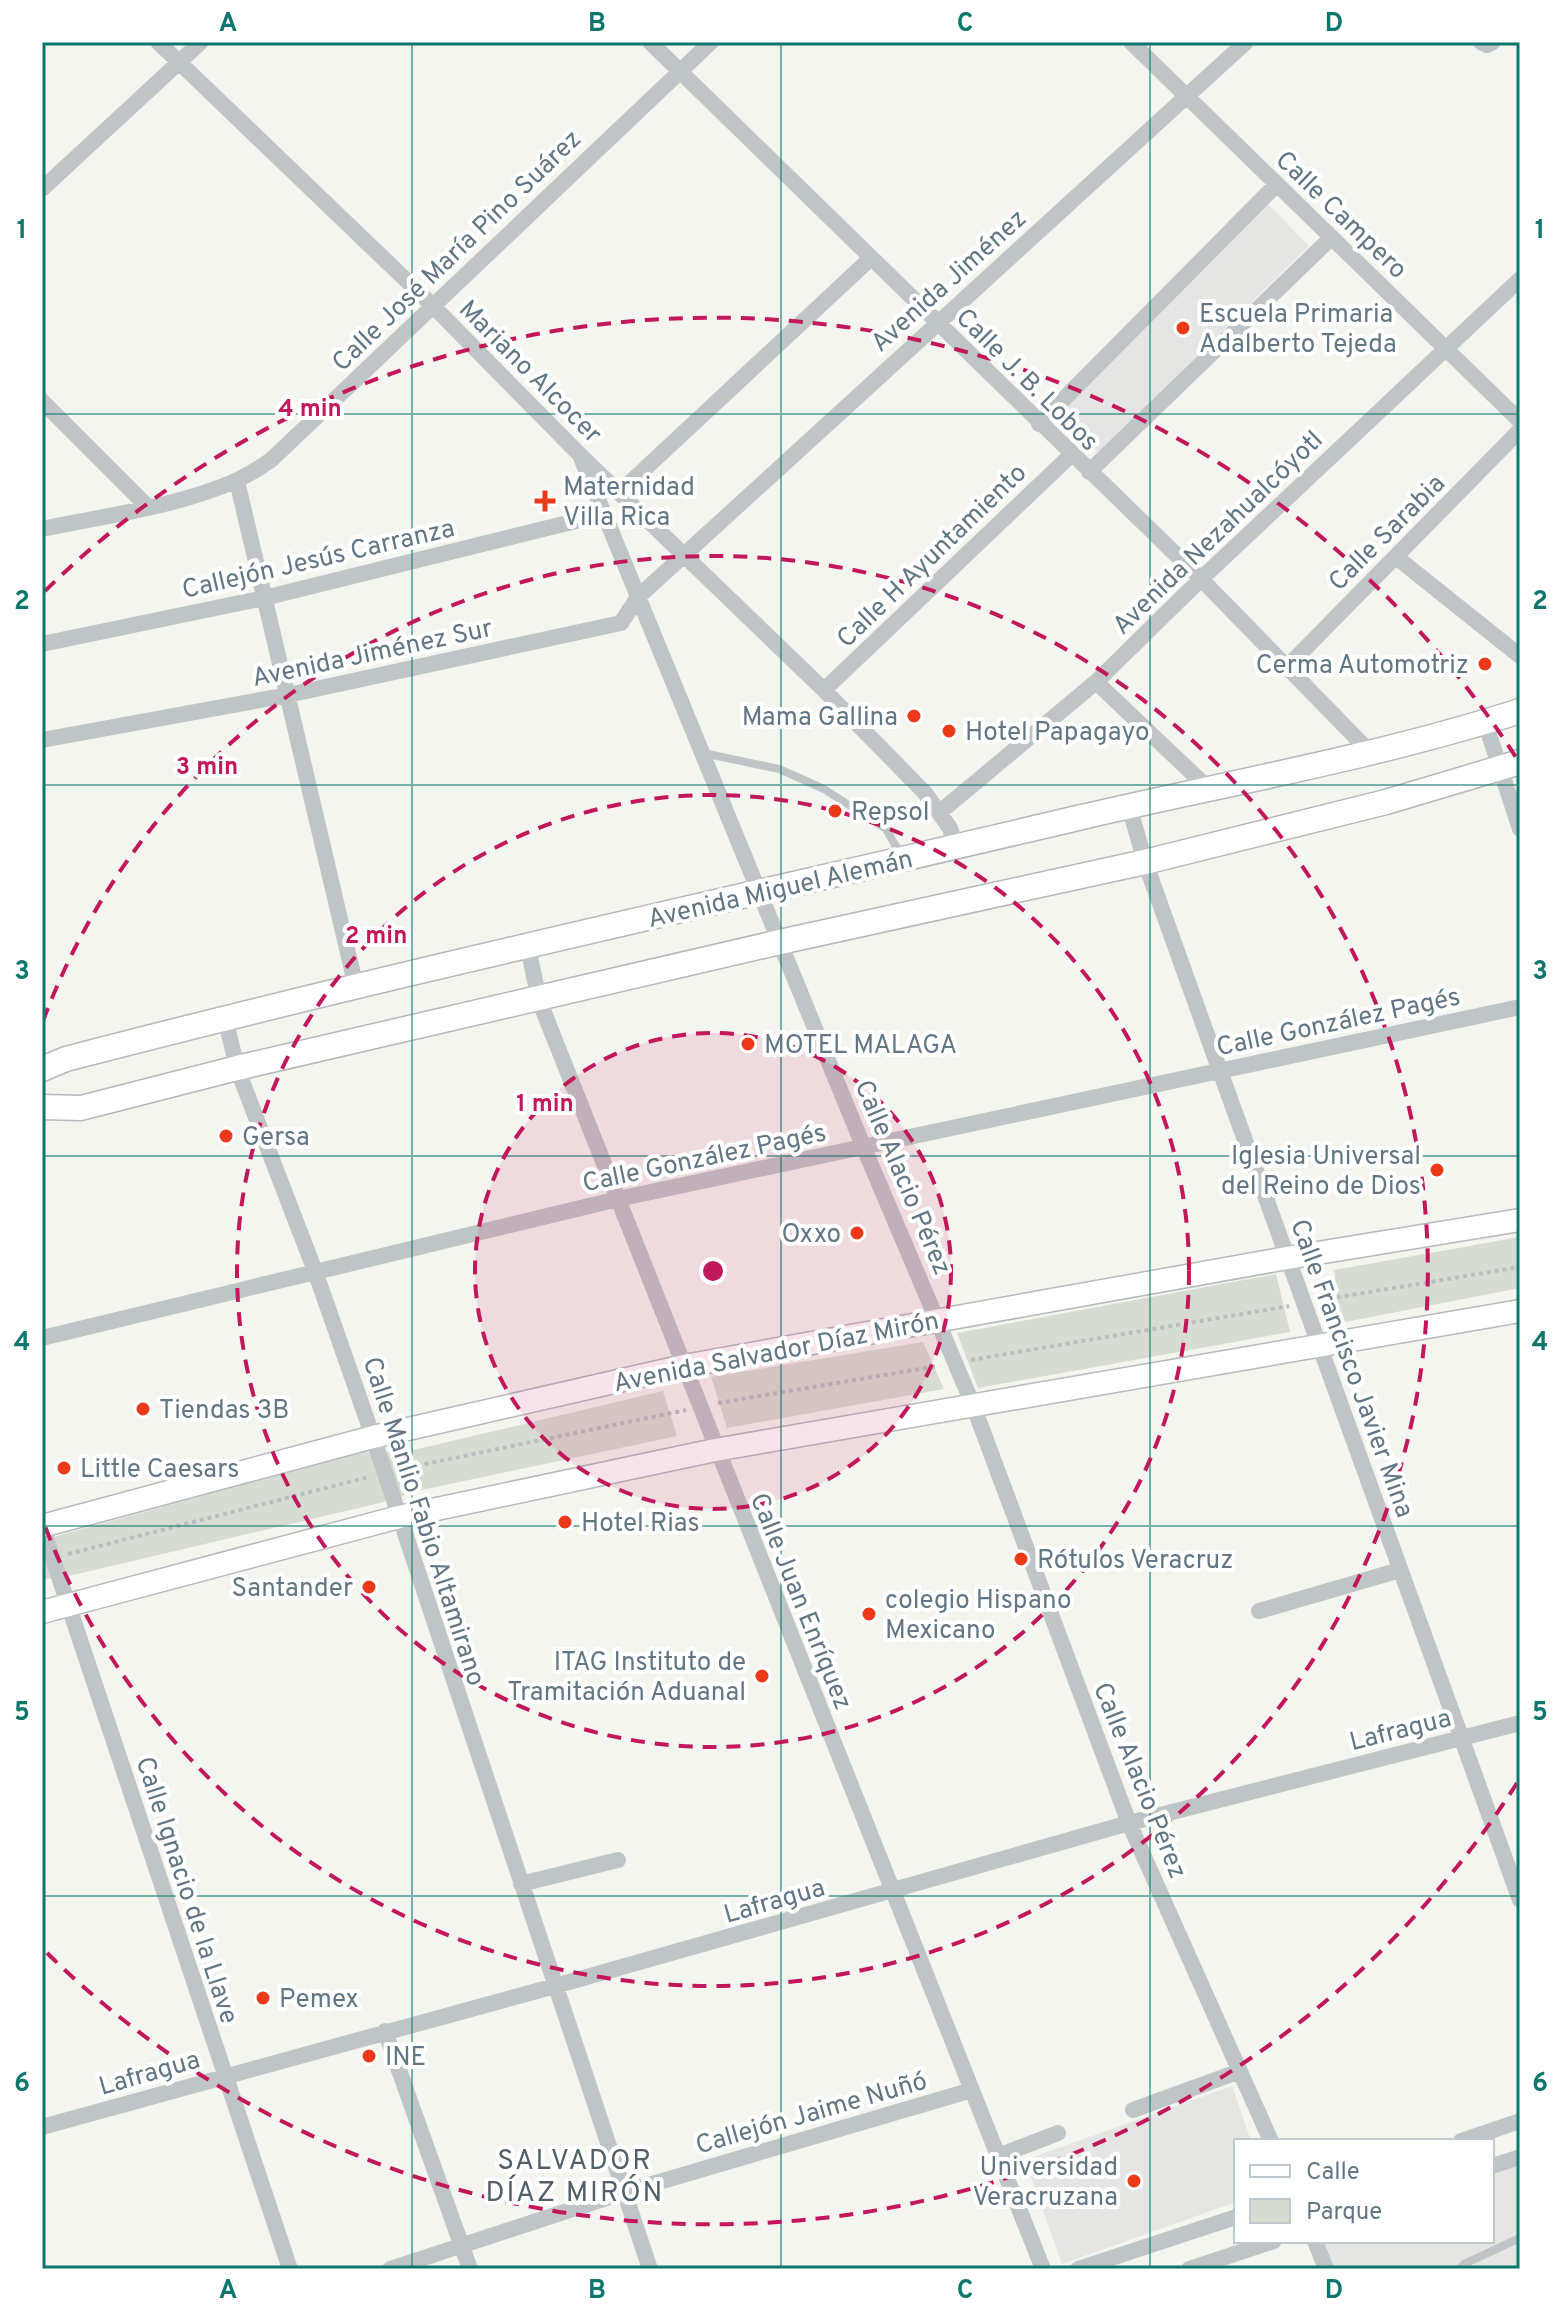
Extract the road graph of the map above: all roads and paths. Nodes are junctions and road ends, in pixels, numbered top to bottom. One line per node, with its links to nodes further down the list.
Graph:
1 (158, 42): 7 (street, Mariano Alcocer)
2 (201, 42): 7 (street)
3 (650, 42): 8 (street, Calle J. B. Lobos)
4 (711, 42): 8 (street, Calle José María Pino Suárez)
5 (1131, 42): 9 (street, Calle Campero)
6 (1246, 42): 9 (street, Avenida Jiménez)
7 (179, 63): 11 (street); 15 (street, Mariano Alcocer)
8 (679, 71): 13 (street, Calle J. B. Lobos); 15 (street, Calle José María Pino Suárez)
9 (1188, 97): 10 (street, Calle Campero); 16 (street, Avenida Jiménez)
10 (1276, 185): 12 (street, Calle Campero); 20 (street)
11 (42, 189)
12 (1331, 238): 17 (street, Calle Campero); 24 (street)
13 (870, 259): 16 (street, Calle J. B. Lobos); 26 (street)
14 (1520, 279): 17 (street, Avenida Nezahualcóyotl)
15 (432, 305): 22 (street, Mariano Alcocer); 25 (street, Calle José María Pino Suárez)
16 (936, 322): 20 (street, Calle J. B. Lobos); 30 (street, Avenida Jiménez)
17 (1447, 348): 19 (street, Calle Campero); 32 (street, Avenida Nezahualcóyotl)
18 (42, 401): 27 (street)
19 (1520, 421)
20 (1039, 424): 23 (street, Calle J. B. Lobos)
21 (1520, 430): 31 (street, Calle Sarabia)
22 (580, 455): 26 (street, Mariano Alcocer); 28 (street, Calle Alacio Pérez)
23 (1071, 455): 24 (street, Calle J. B. Lobos); 39 (street, Calle H Ayuntamiento)
24 (1089, 472): 32 (street, Calle J. B. Lobos)
25 (237, 481): 27 (street, Calle José María Pino Suárez); 34 (street)
26 (620, 492): 30 (street, Mariano Alcocer)
27 (148, 507): 29 (street, Calle José María Pino Suárez)
28 (604, 514): 33 (street, Calle Alacio Pérez); 34 (street, Callejón Jesús Carranza)
29 (42, 529)
30 (683, 556): 33 (street, Avenida Jiménez Sur); 39 (street, Mariano Alcocer)
31 (1396, 557): 36 (street); 37 (street, Calle Sarabia)
32 (1201, 579): 37 (street, Calle J. B. Lobos); 38 (street, Avenida Nezahualcóyotl)
33 (638, 597): 40 (street, Avenida Jiménez Sur); 44 (street, Calle Alacio Pérez)
34 (264, 598): 35 (street, Callejón Jesús Carranza); 40 (street)
35 (42, 644)
36 (1520, 656)
37 (1286, 668): 45 (street, Calle J. B. Lobos)
38 (1096, 682): 47 (street); 49 (street, Avenida Nezahualcóyotl)
39 (824, 690): 49 (street, Mariano Alcocer)
40 (288, 695): 43 (street, Avenida Jiménez Sur); 57 (street)
41 (1520, 711): 42 (main road, Avenida Miguel Alemán)
42 (1485, 722): 45 (main road, Avenida Miguel Alemán); 46 (street)
43 (42, 740)
44 (702, 752): 52 (lane); 54 (street, Calle Alacio Pérez)
45 (1370, 752): 47 (main road, Avenida Miguel Alemán)
46 (1510, 765): 50 (street); 53 (main road, Avenida Miguel Alemán)
47 (1208, 788): 48 (main road, Avenida Miguel Alemán)
48 (1129, 806): 51 (main road, Avenida Miguel Alemán); 53 (street, Calle Francisco Javier Mina)
49 (940, 812): 51 (street, Mariano Alcocer)
50 (1520, 829)
51 (956, 847): 52 (main road, Avenida Miguel Alemán)
52 (904, 859): 54 (main road, Avenida Miguel Alemán)
53 (1145, 862): 55 (main road, Avenida Miguel Alemán); 64 (street, Calle Francisco Javier Mina)
54 (760, 894): 55 (street, Calle Alacio Pérez); 56 (main road, Avenida Miguel Alemán)
55 (780, 942): 58 (main road, Avenida Miguel Alemán); 68 (street, Calle Alacio Pérez)
56 (528, 947): 57 (main road, Avenida Miguel Alemán); 58 (street, Calle Juan Enríquez)
57 (356, 987): 60 (main road, Avenida Miguel Alemán)
58 (539, 1000): 62 (main road, Avenida Miguel Alemán); 69 (street, Calle Juan Enríquez)
59 (1520, 1007): 64 (street, Calle González Pagés)
60 (225, 1017): 61 (main road, Avenida Miguel Alemán); 62 (street, Calle Manlio Fabio Altamirano)
61 (54, 1060): 63 (main road, Avenida Miguel Alemán)
62 (237, 1068): 66 (main road, Avenida Miguel Alemán); 73 (street, Calle Manlio Fabio Altamirano)
63 (42, 1069)
64 (1220, 1071): 68 (street, Calle González Pagés); 71 (street, Calle Francisco Javier Mina)
65 (42, 1107): 66 (main road, Avenida Miguel Alemán)
66 (81, 1108): 67 (main road)
67 (42, 1125)
68 (864, 1148): 69 (street, Calle González Pagés); 76 (street, Calle Alacio Pérez)
69 (618, 1199): 73 (street, Calle González Pagés); 80 (street, Calle Juan Enríquez)
70 (1520, 1220): 71 (main road, Avenida Salvador Díaz Mirón)
71 (1287, 1258): 74 (street, Calle Francisco Javier Mina); 76 (main road, Avenida Salvador Díaz Mirón)
72 (1520, 1267): 74 (path)
73 (315, 1271): 77 (street, Calle González Pagés); 83 (street, Calle Manlio Fabio Altamirano)
74 (1304, 1303): 78 (street, Calle Francisco Javier Mina); 79 (path)
75 (1520, 1311): 78 (main road)
76 (938, 1320): 79 (street, Calle Alacio Pérez); 80 (main road, Avenida Salvador Díaz Mirón)
77 (42, 1338)
78 (1319, 1347): 81 (main road); 89 (street, Calle Francisco Javier Mina)
79 (955, 1363): 81 (street, Calle Alacio Pérez); 82 (path)
80 (684, 1366): 82 (street, Calle Juan Enríquez); 83 (main road, Avenida Salvador Díaz Mirón)
81 (973, 1405): 84 (main road); 95 (street, Calle Alacio Pérez)
82 (699, 1407): 84 (street, Calle Juan Enríquez); 85 (path)
83 (373, 1437): 85 (street, Calle Manlio Fabio Altamirano); 87 (main road, Avenida Salvador Díaz Mirón)
84 (715, 1450): 86 (main road); 98 (street, Calle Juan Enríquez)
85 (385, 1473): 86 (street, Calle Manlio Fabio Altamirano); 88 (path)
86 (399, 1517): 90 (main road); 97 (street, Calle Manlio Fabio Altamirano)
87 (42, 1526): 88 (street, Calle Ignacio de la Llave)
88 (53, 1558): 90 (street, Calle Ignacio de la Llave)
89 (1400, 1570): 91 (street); 94 (street, Calle Francisco Javier Mina)
90 (69, 1606): 92 (main road); 103 (street, Calle Ignacio de la Llave)
91 (1259, 1611)
92 (42, 1612)
93 (1520, 1723): 94 (street, Lafragua)
94 (1461, 1738): 95 (street, Lafragua); 99 (street, Calle Francisco Javier Mina)
95 (1129, 1823): 98 (street, Lafragua); 102 (street, Calle Alacio Pérez)
96 (618, 1860): 97 (street)
97 (521, 1884): 100 (street, Calle Manlio Fabio Altamirano)
98 (892, 1892): 100 (street, Lafragua); 104 (street, Calle Juan Enríquez)
99 (1520, 1900)
100 (555, 1986): 101 (street, Lafragua); 114 (street, Calle Manlio Fabio Altamirano)
101 (385, 2031): 103 (street, Lafragua); 119 (street)
102 (1240, 2071): 105 (street); 109 (street, Calle Alacio Pérez)
103 (224, 2076): 107 (street, Lafragua); 120 (street, Calle Ignacio de la Llave)
104 (972, 2090): 111 (street, Calle Juan Enríquez); 114 (street, Callejón Jaime Nuñó)
105 (1133, 2110)
106 (1520, 2121): 110 (street)
107 (42, 2127)
108 (1058, 2133): 111 (street)
109 (1270, 2139)
110 (1467, 2139)
111 (998, 2156): 124 (street, Calle Juan Enríquez)
112 (1520, 2157): 113 (street)
113 (1494, 2165)
114 (625, 2192): 119 (street, Callejón Jaime Nuñó); 123 (street, Calle Manlio Fabio Altamirano)
115 (1234, 2218): 125 (street)
116 (1520, 2238): 128 (lane)
117 (1268, 2243): 126 (street)
118 (1316, 2243): 127 (street)
119 (462, 2246): 121 (street, Callejón Jaime Nuñó); 122 (street)
120 (290, 2269)
121 (390, 2269)
122 (470, 2269)
123 (650, 2269)
124 (1043, 2269)
125 (1078, 2269)
126 (1189, 2269)
127 (1326, 2269)
128 (1459, 2269)

